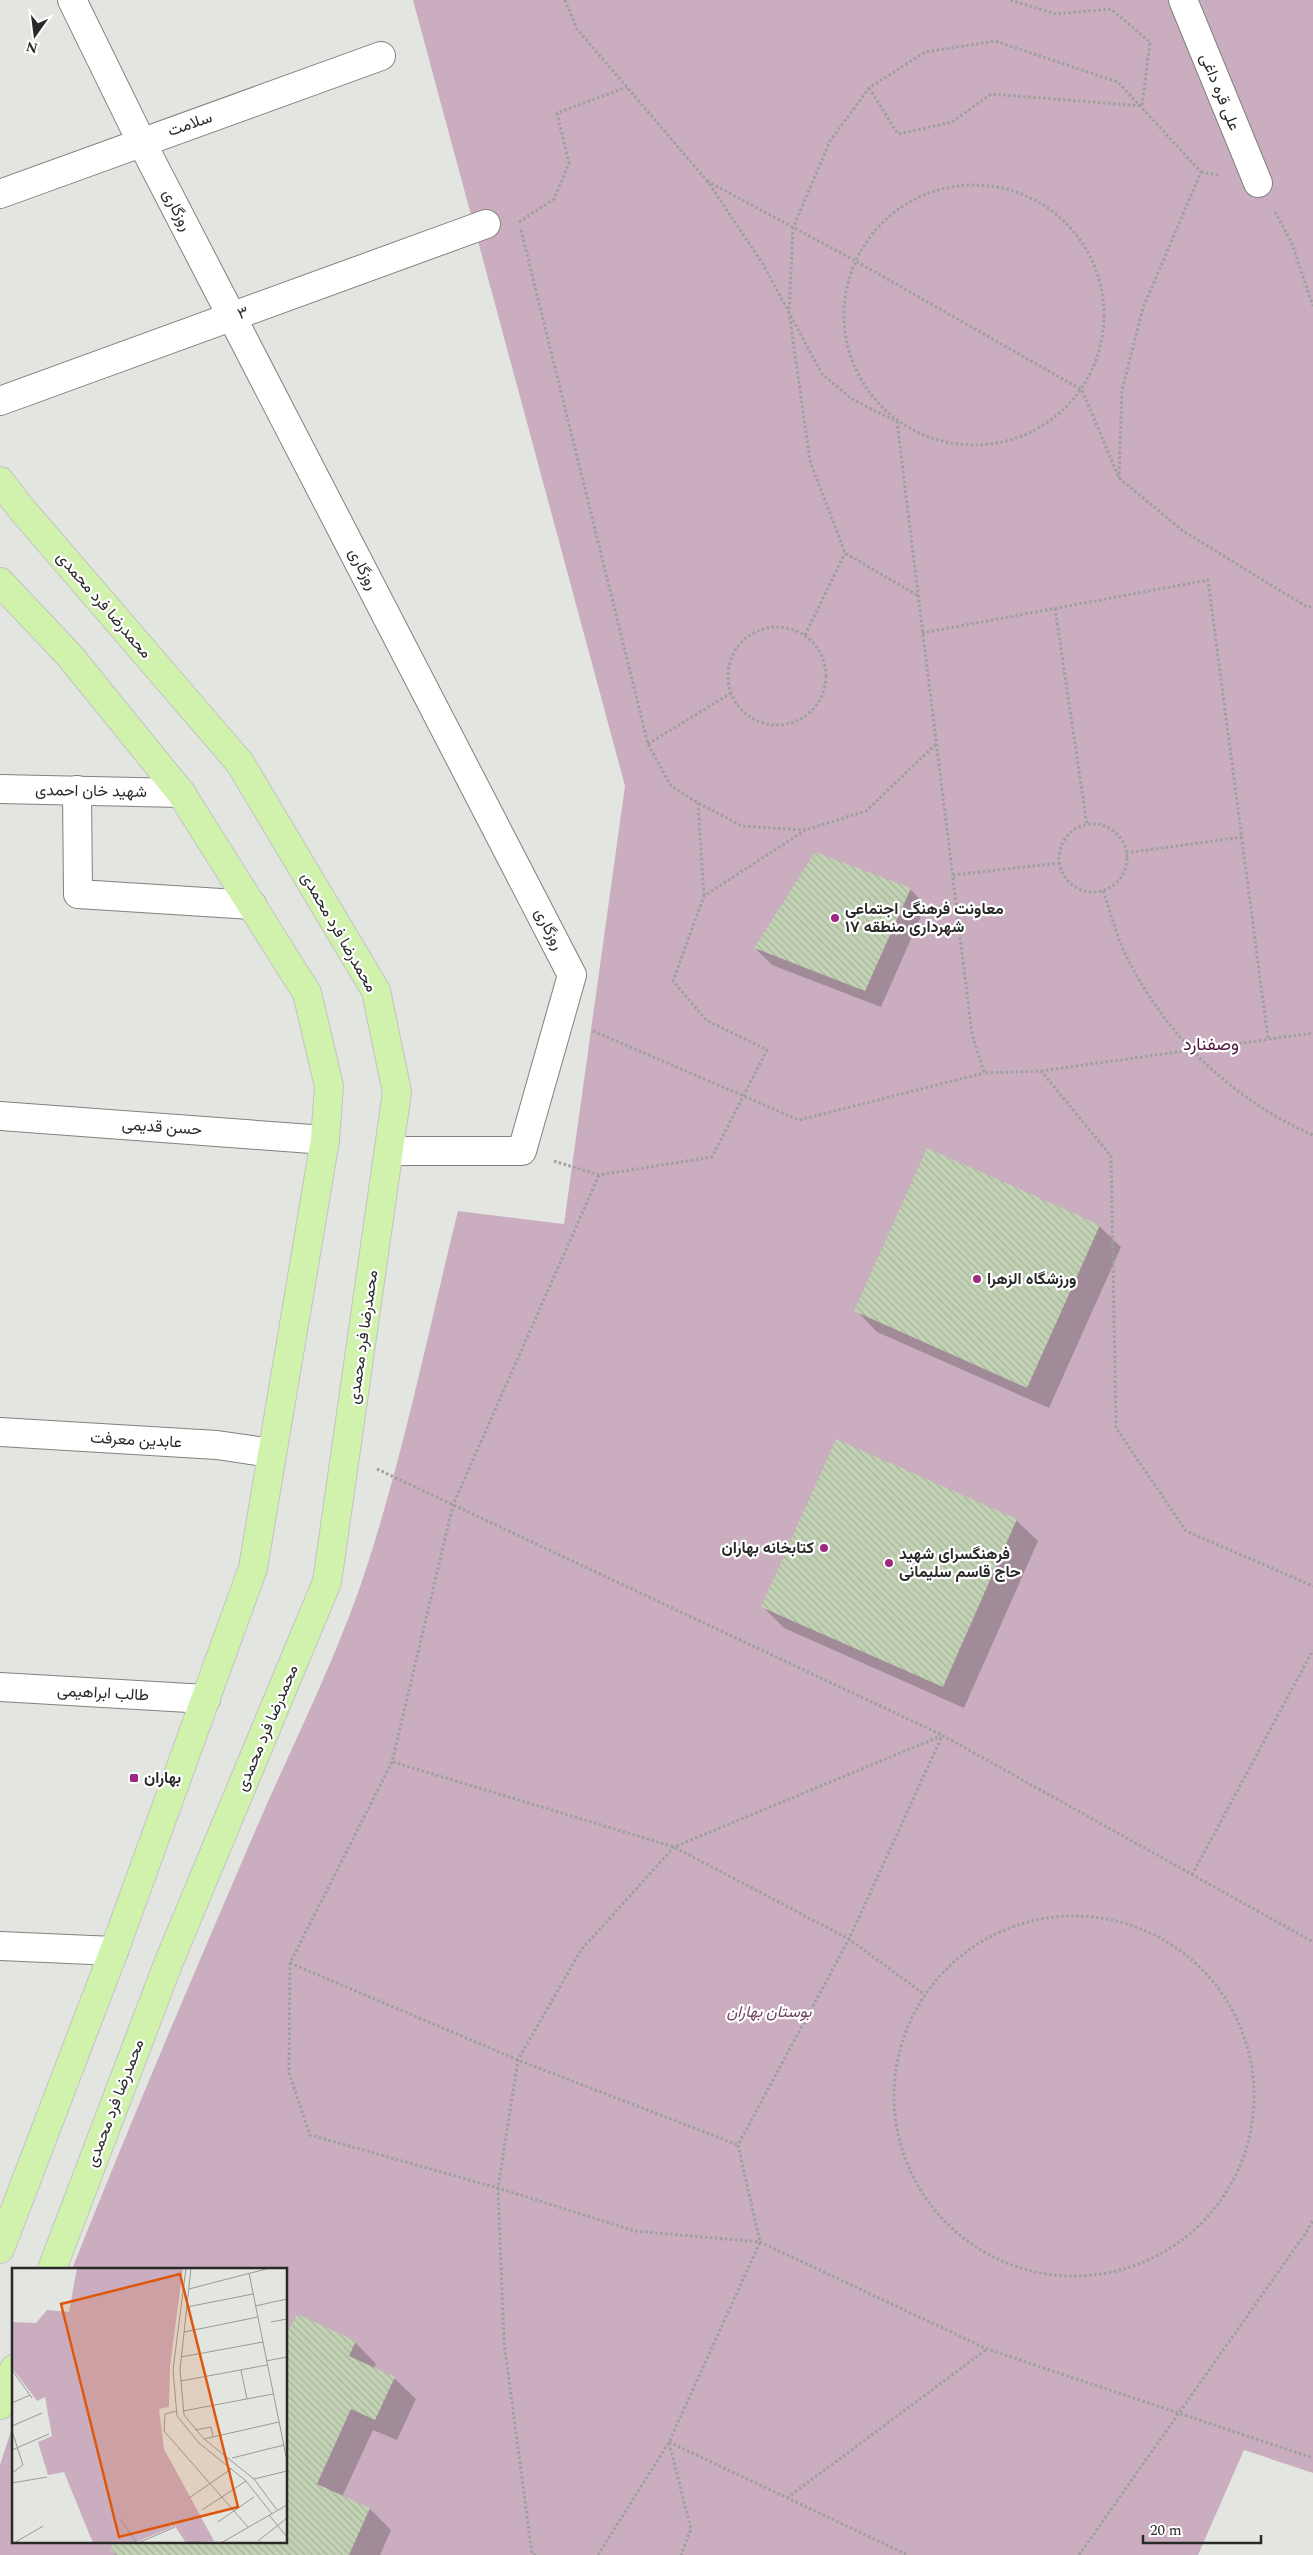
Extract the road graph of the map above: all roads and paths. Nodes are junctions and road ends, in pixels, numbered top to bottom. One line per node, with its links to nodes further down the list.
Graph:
1 (72, 0): 9 (street, روزگاری)
2 (565, 0): 6 (path)
3 (1010, 0): 8 (path)
4 (1183, 0): 11 (street, علی قره داغی)
5 (381, 56): 9 (street, سلامت)
6 (627, 87): 10 (path); 13 (path)
7 (869, 88): 8 (path); 8 (path); 15 (path)
8 (1142, 106): 23 (path)
9 (141, 141): 12 (street, سلامت); 19 (street, روزگاری)
10 (705, 179): 15 (path); 18 (path)
11 (1258, 183): 17 (path)
12 (0, 194)
13 (519, 222): 14 (path); 34 (path)
14 (486, 224): 19 (street, ۳)
15 (794, 228): 16 (path); 18 (path)
16 (854, 260): 20 (path); 20 (path); 22 (path)
17 (1313, 306)
18 (789, 312): 22 (path); 25 (path)
19 (233, 317): 21 (street, ۳); 48 (street, روزگاری)
20 (1082, 390): 22 (path); 23 (path)
21 (0, 401)
22 (897, 422): 27 (path)
23 (1118, 478): 28 (path)
24 (0, 481): 58 (main road, محمدرضا فرد محمدی)
25 (845, 554): 27 (path); 31 (path)
26 (0, 582): 37 (main road)
27 (917, 596): 30 (path)
28 (1313, 607)
29 (1055, 608): 30 (path); 39 (path); 41 (path)
30 (922, 633): 33 (path)
31 (805, 635): 32 (path); 32 (path)
32 (732, 693): 34 (path)
33 (937, 743): 40 (path); 44 (path)
34 (648, 744): 38 (path)
35 (0, 789): 36 (street, شهید خان احمدی)
36 (78, 790): 37 (street, شهید خان احمدی); 47 (street)
37 (181, 793): 47 (main road)
38 (698, 803): 40 (path); 46 (path)
39 (1087, 825): 42 (path); 43 (path)
40 (805, 830): 46 (path)
41 (1242, 837): 42 (path); 50 (path)
42 (1126, 853): 45 (path)
43 (1059, 863): 44 (path); 45 (path)
44 (953, 875): 53 (path)
45 (1103, 891): 51 (path)
46 (704, 896): 54 (path)
47 (252, 905): 57 (main road)
48 (560, 1017): 54 (path); 59 (street, روزگاری)
49 (1313, 1033): 50 (path)
50 (1268, 1039): 51 (path)
51 (1190, 1050): 52 (path); 56 (path)
52 (1040, 1072): 53 (path); 65 (path)
53 (984, 1073): 54 (path)
54 (743, 1096): 60 (path)
55 (0, 1116): 57 (street, حسن قدیمی)
56 (1313, 1135)
57 (325, 1140): 62 (main road)
58 (390, 1151): 59 (street); 63 (main road, محمدرضا فرد محمدی)
59 (522, 1151): 60 (path)
60 (599, 1175): 64 (path)
61 (0, 1432): 62 (street, عابدین معرفت)
62 (271, 1454): 68 (main road)
63 (346, 1455): 64 (path); 86 (main road, محمدرضا فرد محمدی)
64 (453, 1505): 69 (path); 70 (path)
65 (1313, 1586)
66 (1313, 1650): 72 (path)
67 (0, 1687): 68 (street, طالب ابراهیمی)
68 (206, 1699): 76 (main road)
69 (942, 1735): 71 (path); 72 (path); 73 (path)
70 (392, 1762): 71 (path); 77 (path)
71 (674, 1847): 73 (path); 79 (path)
72 (1192, 1875): 74 (path)
73 (849, 1940): 78 (path); 80 (path)
74 (1313, 1942)
75 (0, 1946): 76 (street)
76 (114, 1951): 82 (main road)
77 (290, 1963): 79 (path); 81 (path)
78 (924, 1994): 78 (path)
79 (518, 2060): 80 (path); 81 (path)
80 (738, 2145): 84 (path)
81 (498, 2188): 84 (path); 94 (path)
82 (8, 2203): 85 (main road)
83 (1313, 2220): 90 (path)
84 (760, 2242): 87 (path); 91 (path)
85 (0, 2249)
86 (52, 2268)
87 (987, 2349): 90 (path); 93 (path)
88 (12, 2374): 89 (main road)
89 (0, 2405)
90 (1178, 2414): 92 (path); 98 (path)
91 (669, 2442): 93 (path); 95 (path); 96 (path)
92 (1313, 2458)
93 (786, 2498): 97 (path)
94 (536, 2555)
95 (598, 2555)
96 (681, 2555)
97 (908, 2555)
98 (1079, 2555)

